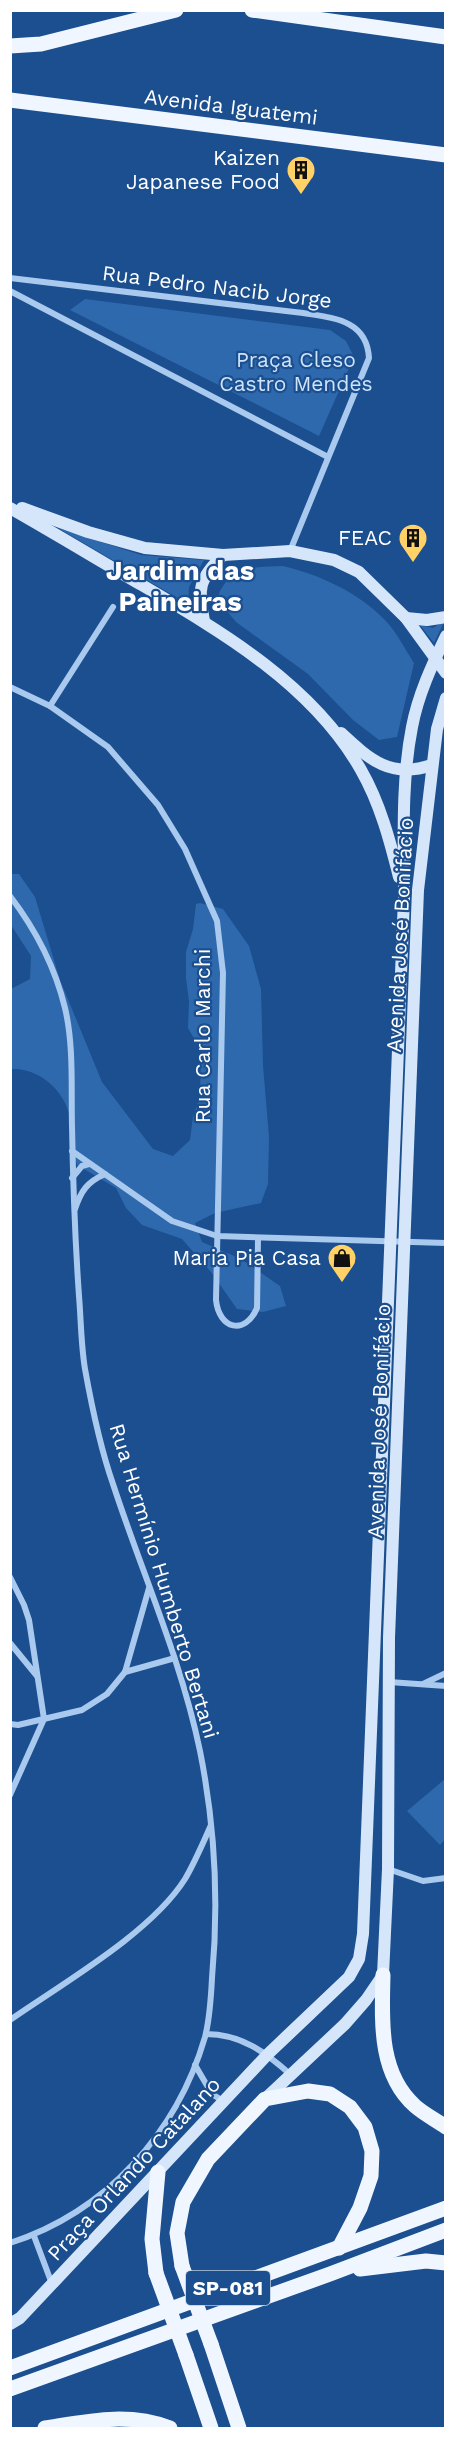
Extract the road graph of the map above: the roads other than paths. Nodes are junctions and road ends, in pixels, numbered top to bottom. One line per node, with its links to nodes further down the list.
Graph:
1 (176, 10): 4 (main road)
2 (252, 10): 3 (main road)
3 (446, 37)
4 (10, 46)
5 (10, 100): 6 (main road, Avenida Iguatemi)
6 (422, 152): 7 (main road, Avenida Iguatemi); 8 (main road)
7 (446, 155)
8 (446, 164)
9 (10, 278): 11 (street, Rua Pedro Nacib Jorge)
10 (10, 291): 11 (street)
11 (328, 457): 13 (street, Rua Pedro Nacib Jorge)
12 (10, 506): 14 (main road); 18 (main road, Avenida José Bonifácio)
13 (290, 551): 14 (main road); 17 (main road)
14 (223, 555): 18 (main road)
15 (114, 607): 24 (street)
16 (446, 617): 17 (main road)
17 (406, 618): 20 (main road)
18 (204, 621): 25 (main road, Avenida José Bonifácio)
19 (446, 636): 20 (main road, Avenida José Bonifácio)
20 (435, 658): 21 (main road); 27 (main road, Avenida José Bonifácio)
21 (446, 674)
22 (10, 687): 24 (street, Rua Carlo Marchi)
23 (446, 698): 26 (main road, Avenida José Bonifácio)
24 (50, 706): 35 (street, Rua Carlo Marchi)
25 (322, 717): 27 (main road); 29 (main road, Avenida José Bonifácio)
26 (432, 765): 27 (main road); 38 (main road, Avenida José Bonifácio)
27 (406, 771): 29 (main road, Avenida José Bonifácio)
28 (10, 896): 30 (street, Rua Hermínio Humberto Bertani)
29 (404, 898): 37 (main road, Avenida José Bonifácio)
30 (72, 1151): 31 (street); 33 (street, Rua Hermínio Humberto Bertani)
31 (89, 1164): 32 (street); 33 (street)
32 (105, 1174): 34 (street); 35 (street)
33 (72, 1178): 34 (street, Rua Hermínio Humberto Bertani)
34 (73, 1215): 41 (street, Rua Hermínio Humberto Bertani)
35 (217, 1236): 36 (street); 36 (street, Rua Carlo Marchi)
36 (258, 1239): 37 (street)
37 (389, 1240): 38 (street); 60 (main road, Avenida José Bonifácio)
38 (405, 1241): 39 (street); 47 (main road, Avenida José Bonifácio)
39 (446, 1243)
40 (10, 1577): 46 (street)
41 (149, 1587): 43 (street, Rua Hermínio Humberto Bertani); 44 (street)
42 (10, 1643): 46 (street)
43 (175, 1658): 44 (street); 53 (street, Rua Hermínio Humberto Bertani)
44 (125, 1672): 50 (street)
45 (446, 1673): 48 (street)
46 (37, 1677): 50 (street)
47 (388, 1682): 48 (street); 54 (main road, Avenida José Bonifácio)
48 (422, 1684): 49 (street)
49 (446, 1686)
50 (44, 1719): 51 (street); 52 (street)
51 (10, 1724)
52 (10, 1795)
53 (212, 1825): 57 (street, Rua Hermínio Humberto Bertani); 58 (street)
54 (388, 1869): 55 (street); 56 (main road, Avenida José Bonifácio)
55 (446, 1878)
56 (383, 1975): 62 (main road); 65 (main road)
57 (210, 2002): 59 (street, Praça Orlando Catalano)
58 (10, 2020)
59 (206, 2034): 60 (street); 61 (street, Praça Orlando Catalano)
60 (268, 2054): 62 (street); 64 (main road, Praça Orlando Catalano)
61 (195, 2065): 64 (street); 69 (street, Praça Orlando Catalano)
62 (291, 2075): 63 (main road)
63 (265, 2099): 71 (main road); 81 (main road, bridge)
64 (225, 2102): 66 (main road, Praça Orlando Catalano)
65 (446, 2127)
66 (158, 2172): 74 (main road, Praça Orlando Catalano); 80 (main road, bridge)
67 (446, 2208): 71 (main road, SP-081)
68 (446, 2230): 73 (main road, SP-081)
69 (34, 2236): 70 (street); 74 (street, Praça Orlando Catalano)
70 (10, 2243)
71 (339, 2248): 76 (main road, SP-081)
72 (446, 2263): 73 (main road)
73 (330, 2274): 77 (main road, SP-081)
74 (52, 2284): 75 (main road)
75 (10, 2324)
76 (10, 2368)
77 (10, 2389)
78 (45, 2428): 79 (main road)
79 (170, 2428)
80 (212, 2428)
81 (239, 2428)

